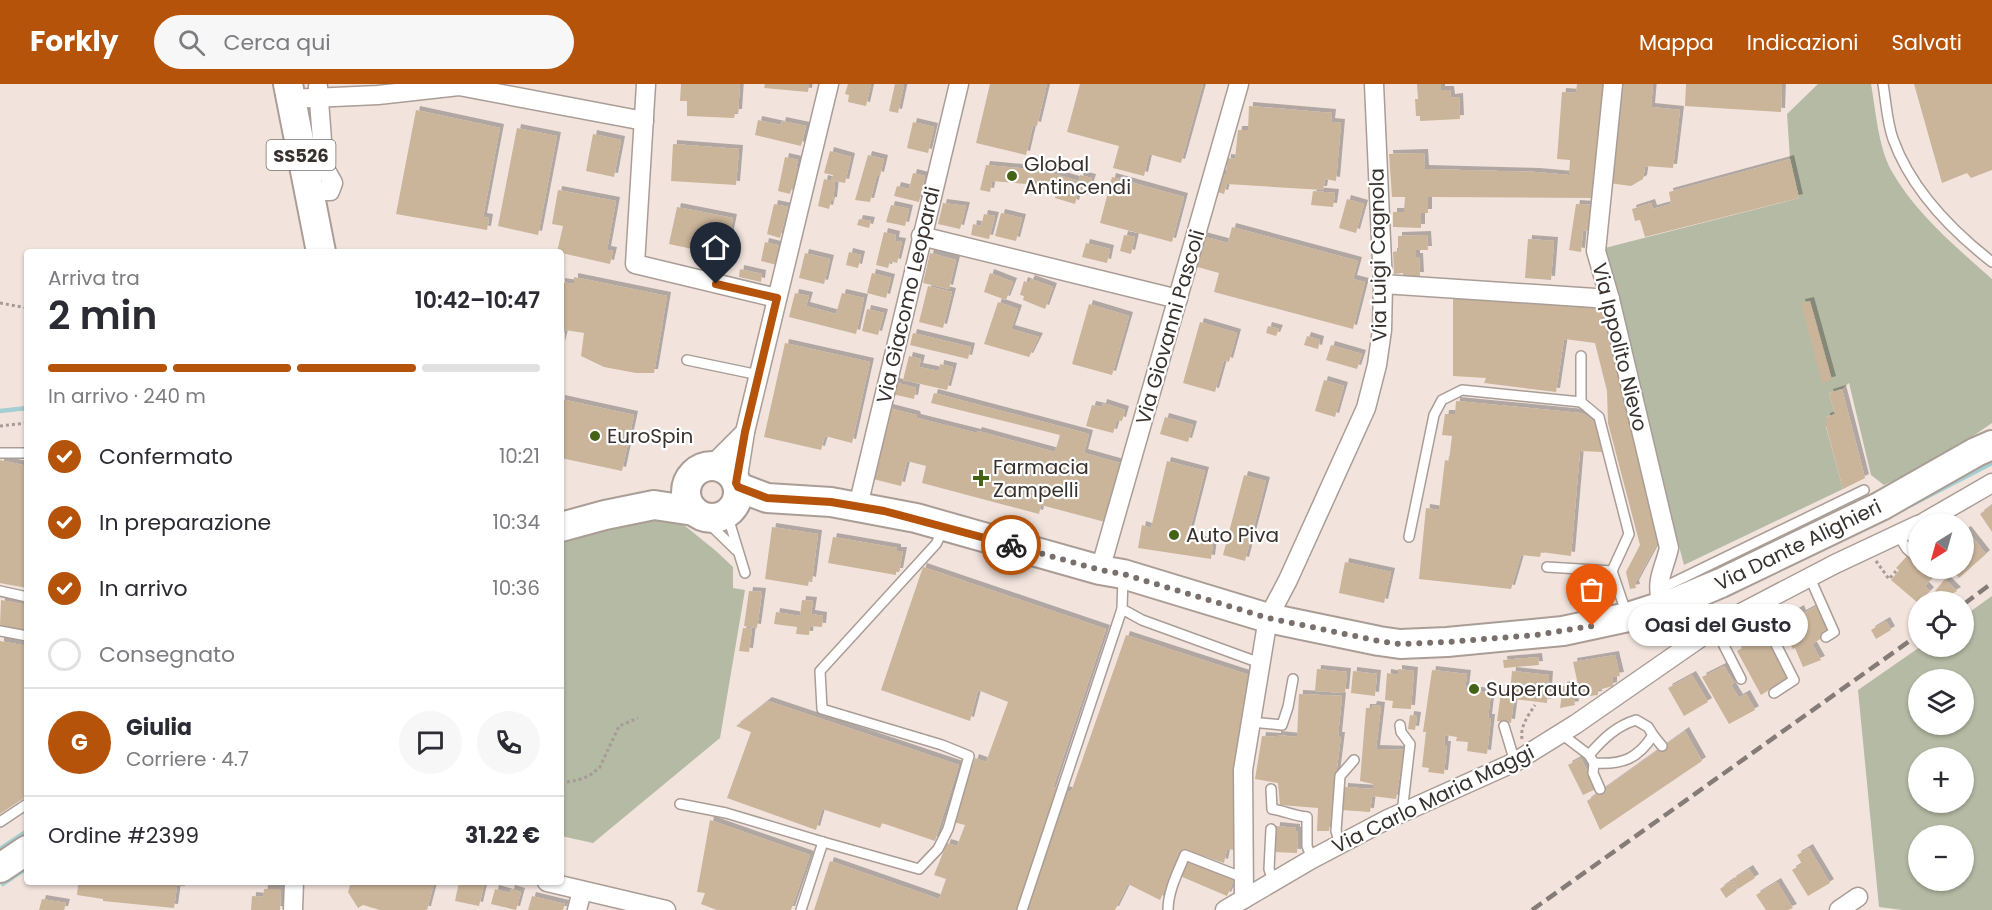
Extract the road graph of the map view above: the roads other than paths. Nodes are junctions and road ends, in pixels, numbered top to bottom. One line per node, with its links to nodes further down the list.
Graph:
1 (646, 84): 10 (street)
2 (829, 84): 16 (street)
3 (959, 84): 12 (street, Via Giacomo Leopardi)
4 (1239, 84): 17 (street, Via Giovanni Pascoli)
5 (1374, 84): 15 (street, Via Luigi Cagnola)
6 (1612, 84): 18 (street, Via Ippolito Nievo)
7 (1882, 84): 14 (lane)
8 (319, 90): 9 (street); 10 (street); 11 (street)
9 (289, 92): 11 (main road, SS526)
10 (644, 121): 16 (street)
11 (308, 191): 13 (main road, SS526)
12 (921, 236): 17 (street); 33 (street, Via Giacomo Leopardi)
13 (322, 240)
14 (1992, 262)
15 (1383, 285): 18 (street); 53 (street, Via Luigi Cagnola)
16 (777, 298): 21 (street)
17 (1178, 299): 43 (street, Via Giovanni Pascoli)
18 (1610, 299): 49 (street, Via Ippolito Nievo)
19 (1581, 356): 22 (lane)
20 (687, 360): 21 (lane)
21 (759, 375): 23 (street)
22 (1581, 402): 39 (lane); 44 (lane)
23 (745, 432): 27 (street); 31 (street)
24 (1987, 445): 49 (main road, Via Dante Alighieri)
25 (0, 453): 26 (lane)
26 (24, 453)
27 (711, 466): 28 (main road, Via Dante Alighieri); 31 (main road)
28 (688, 483): 31 (main road); 32 (main road, Via Dante Alighieri)
29 (1992, 483): 34 (street, Via Carlo Maria Maggi)
30 (1864, 490): 49 (lane)
31 (721, 504): 32 (main road, Via Dante Alighieri); 33 (main road, Via Dante Alighieri); 41 (lane); 41 (lane)
32 (654, 505): 35 (main road, Via Dante Alighieri)
33 (858, 506): 36 (main road, Via Dante Alighieri)
34 (1939, 513)
35 (564, 526)
36 (945, 526): 43 (main road, Via Dante Alighieri); 78 (lane)
37 (1908, 530): 38 (street, Via Carlo Maria Maggi)
38 (1898, 535): 40 (lane); 46 (street, Via Carlo Maria Maggi)
39 (1409, 537)
40 (1908, 550)
41 (738, 552): 45 (lane)
42 (1547, 567): 44 (lane)
43 (1112, 572): 51 (lane); 53 (main road, Via Dante Alighieri)
44 (1612, 572): 52 (lane)
45 (745, 573)
46 (1810, 578): 50 (street, Via Carlo Maria Maggi); 57 (lane)
47 (0, 591): 48 (lane)
48 (24, 596)
49 (1660, 598): 52 (main road, Via Dante Alighieri)
50 (1756, 605): 54 (street, Via Carlo Maria Maggi); 61 (lane)
51 (1122, 609): 58 (lane); 94 (lane)
52 (1628, 617): 53 (main road, Via Dante Alighieri)
53 (1268, 618): 58 (street, Via Luigi Cagnola)
54 (1715, 628): 60 (lane); 65 (street, Via Carlo Maria Maggi)
55 (0, 631): 56 (lane)
56 (24, 635)
57 (1826, 637)
58 (1260, 663): 62 (street, Via Luigi Cagnola)
59 (1293, 679): 62 (lane)
60 (1741, 679)
61 (1774, 693)
62 (1251, 722): 83 (street, Via Luigi Cagnola)
63 (1400, 725): 75 (lane)
64 (1504, 726): 68 (lane)
65 (1564, 732): 68 (street, Via Carlo Maria Maggi); 69 (lane)
66 (1653, 735): 67 (lane); 69 (lane); 69 (lane)
67 (1662, 746)
68 (1522, 758): 75 (street, Via Carlo Maria Maggi)
69 (1592, 759): 72 (lane)
70 (1354, 760): 79 (lane)
71 (1271, 789): 81 (lane)
72 (1600, 789)
73 (680, 804): 78 (lane)
74 (24, 806): 76 (lane)
75 (1402, 813): 79 (street, Via Carlo Maria Maggi)
76 (0, 822)
77 (1271, 829): 84 (lane)
78 (823, 842): 93 (lane)
79 (1340, 844): 81 (street, Via Carlo Maria Maggi)
80 (24, 852): 82 (main road)
81 (1311, 859): 84 (street, Via Carlo Maria Maggi)
82 (0, 868)
83 (1244, 878): 89 (street, Via Luigi Cagnola); 95 (lane)
84 (1273, 882): 89 (street, Via Carlo Maria Maggi)
85 (294, 885): 90 (street)
86 (559, 885): 87 (street)
87 (582, 891): 91 (street); 92 (street)
88 (1858, 897): 97 (street)
89 (1244, 899): 96 (street, Via Carlo Maria Maggi)
90 (293, 910)
91 (577, 910)
92 (666, 910)
93 (801, 910)
94 (1022, 910)
95 (1168, 910)
96 (1225, 910)
97 (1839, 910)

